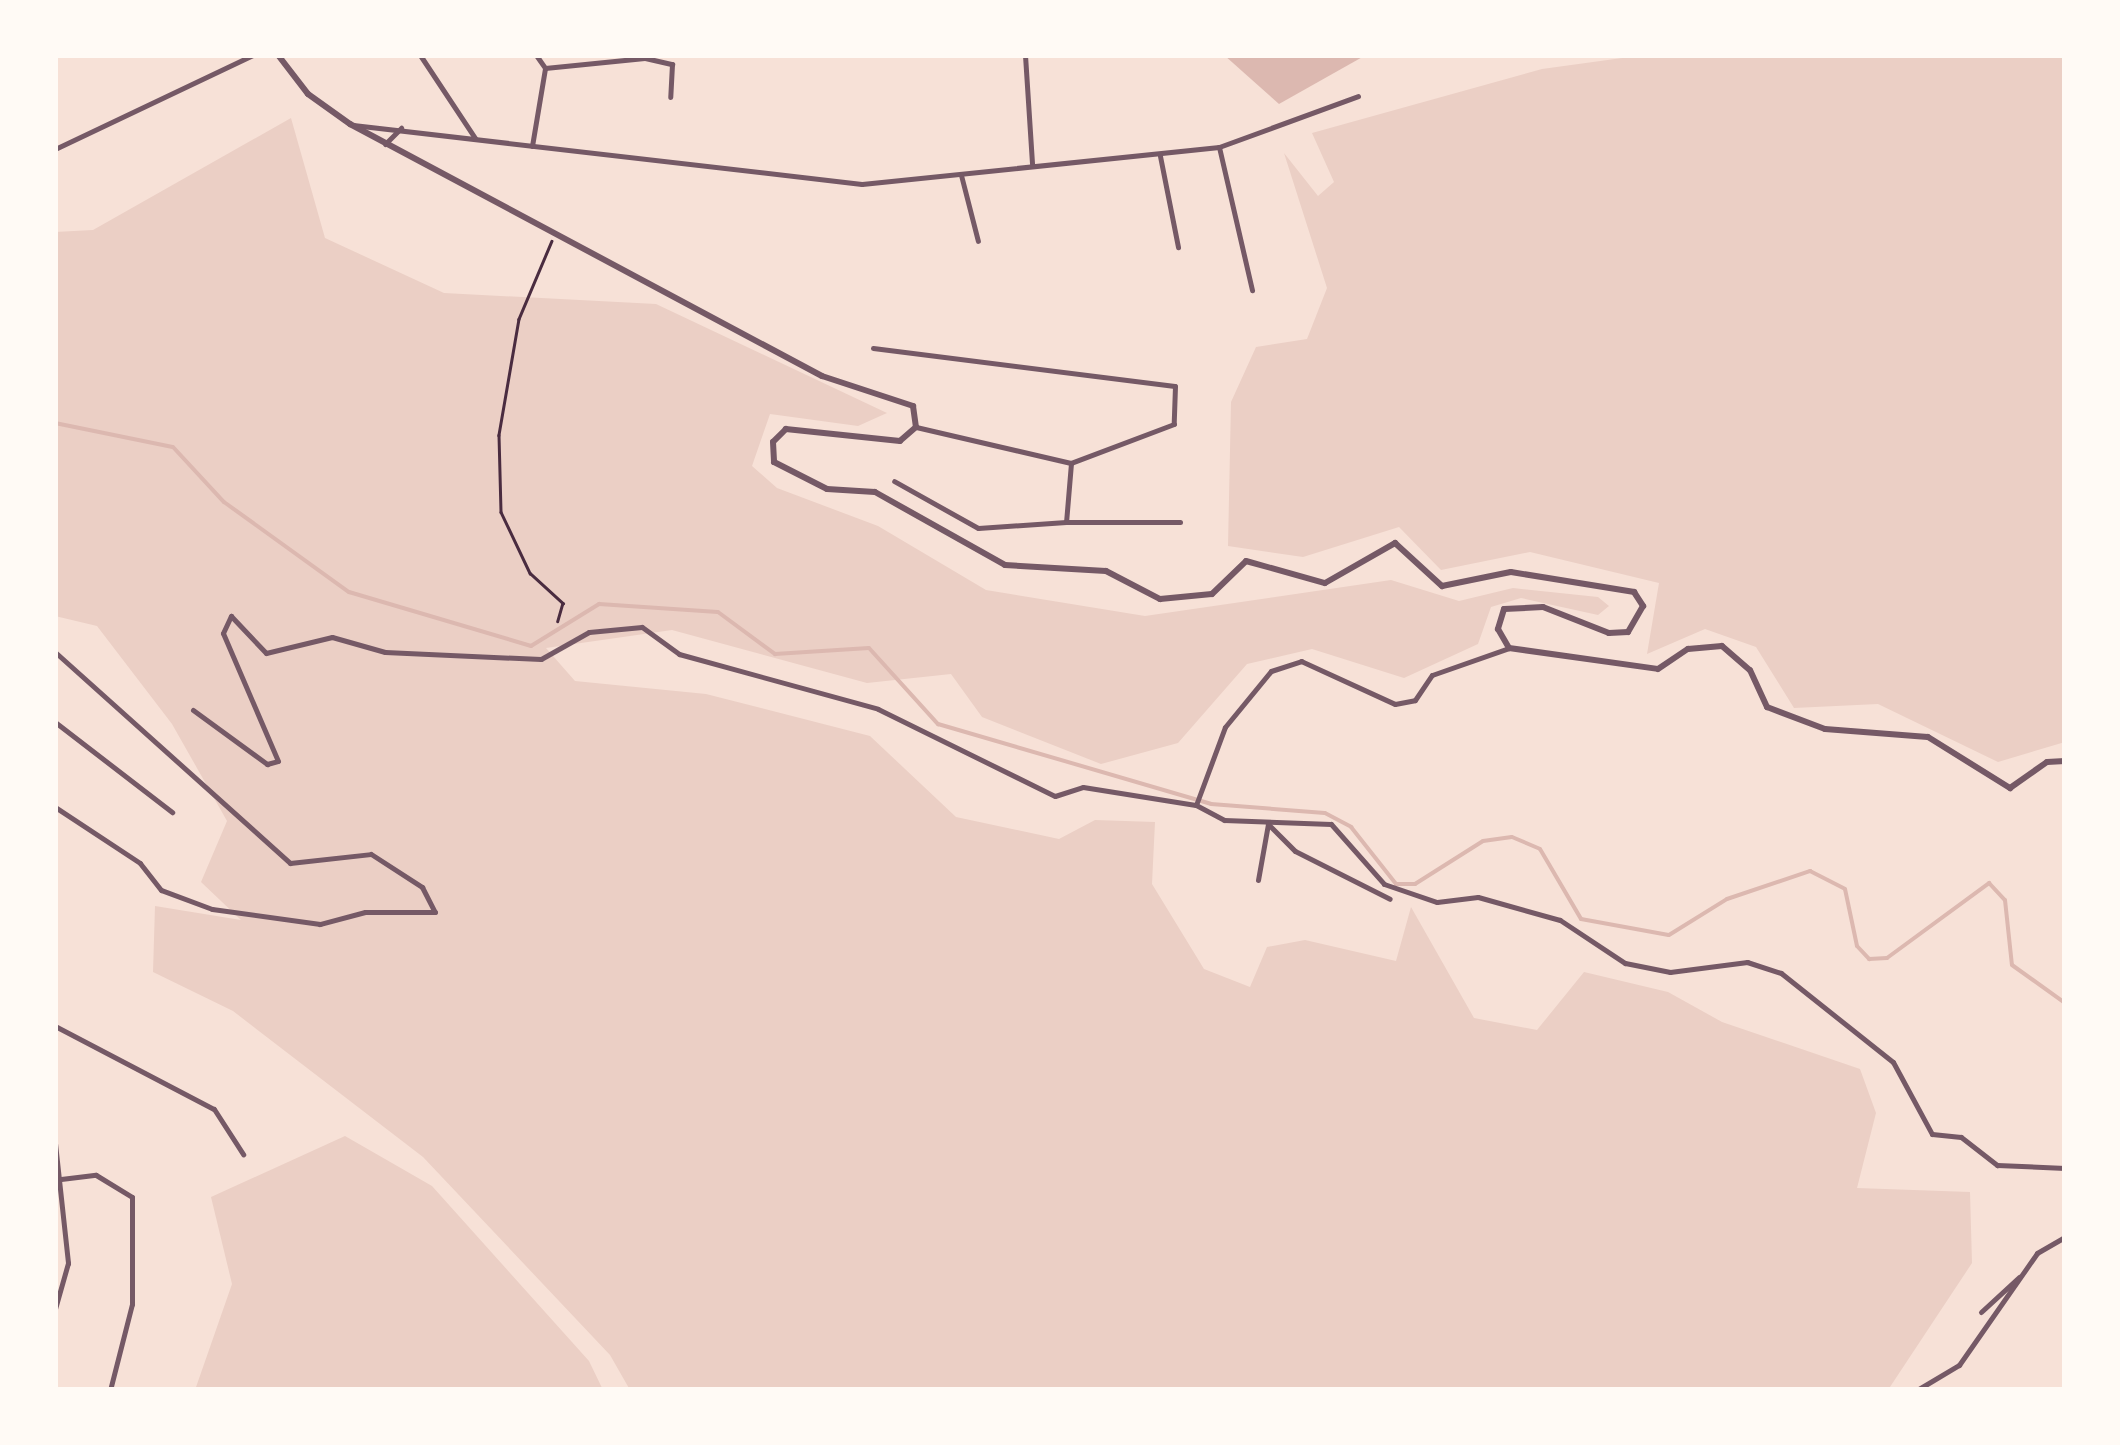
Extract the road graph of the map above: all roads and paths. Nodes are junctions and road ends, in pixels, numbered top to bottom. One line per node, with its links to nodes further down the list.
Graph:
1 (253, 55): 15 (street)
2 (278, 55): 9 (street)
3 (420, 55): 11 (street)
4 (536, 55): 6 (street)
5 (1025, 55): 17 (street)
6 (545, 68): 8 (street); 13 (street)
7 (1358, 96): 14 (street)
8 (670, 97)
9 (350, 124): 10 (street); 12 (street)
10 (401, 128): 11 (street); 12 (street)
11 (475, 138): 13 (street)
12 (385, 144): 19 (street)
13 (532, 146): 18 (street)
14 (1220, 148): 16 (street); 22 (street)
15 (55, 149)
16 (1160, 156): 17 (street); 21 (street)
17 (1032, 164): 18 (street)
18 (961, 175): 20 (street)
19 (555, 235): 24 (street); 29 (path)
20 (978, 241)
21 (1178, 247)
22 (1252, 290)
23 (873, 348): 25 (street)
24 (916, 427): 25 (street); 30 (street)
25 (1071, 463): 27 (street)
26 (894, 481): 27 (street)
27 (1066, 522): 28 (street)
28 (1180, 522)
29 (558, 621)
30 (1509, 648): 34 (street); 35 (street)
31 (55, 652): 36 (street)
32 (193, 710): 35 (street)
33 (55, 722): 37 (street)
34 (2065, 762)
35 (1196, 805): 38 (street)
36 (55, 807)
37 (172, 812)
38 (1268, 824): 39 (street); 40 (street); 44 (street)
39 (1258, 880)
40 (1390, 899)
41 (55, 1026): 43 (street)
42 (55, 1143): 45 (street)
43 (243, 1154)
44 (2065, 1168)
45 (61, 1179): 48 (street); 50 (street)
46 (2065, 1237): 47 (street)
47 (2022, 1275): 49 (street); 51 (street)
48 (55, 1309)
49 (1981, 1312)
50 (110, 1390)
51 (1917, 1390)

